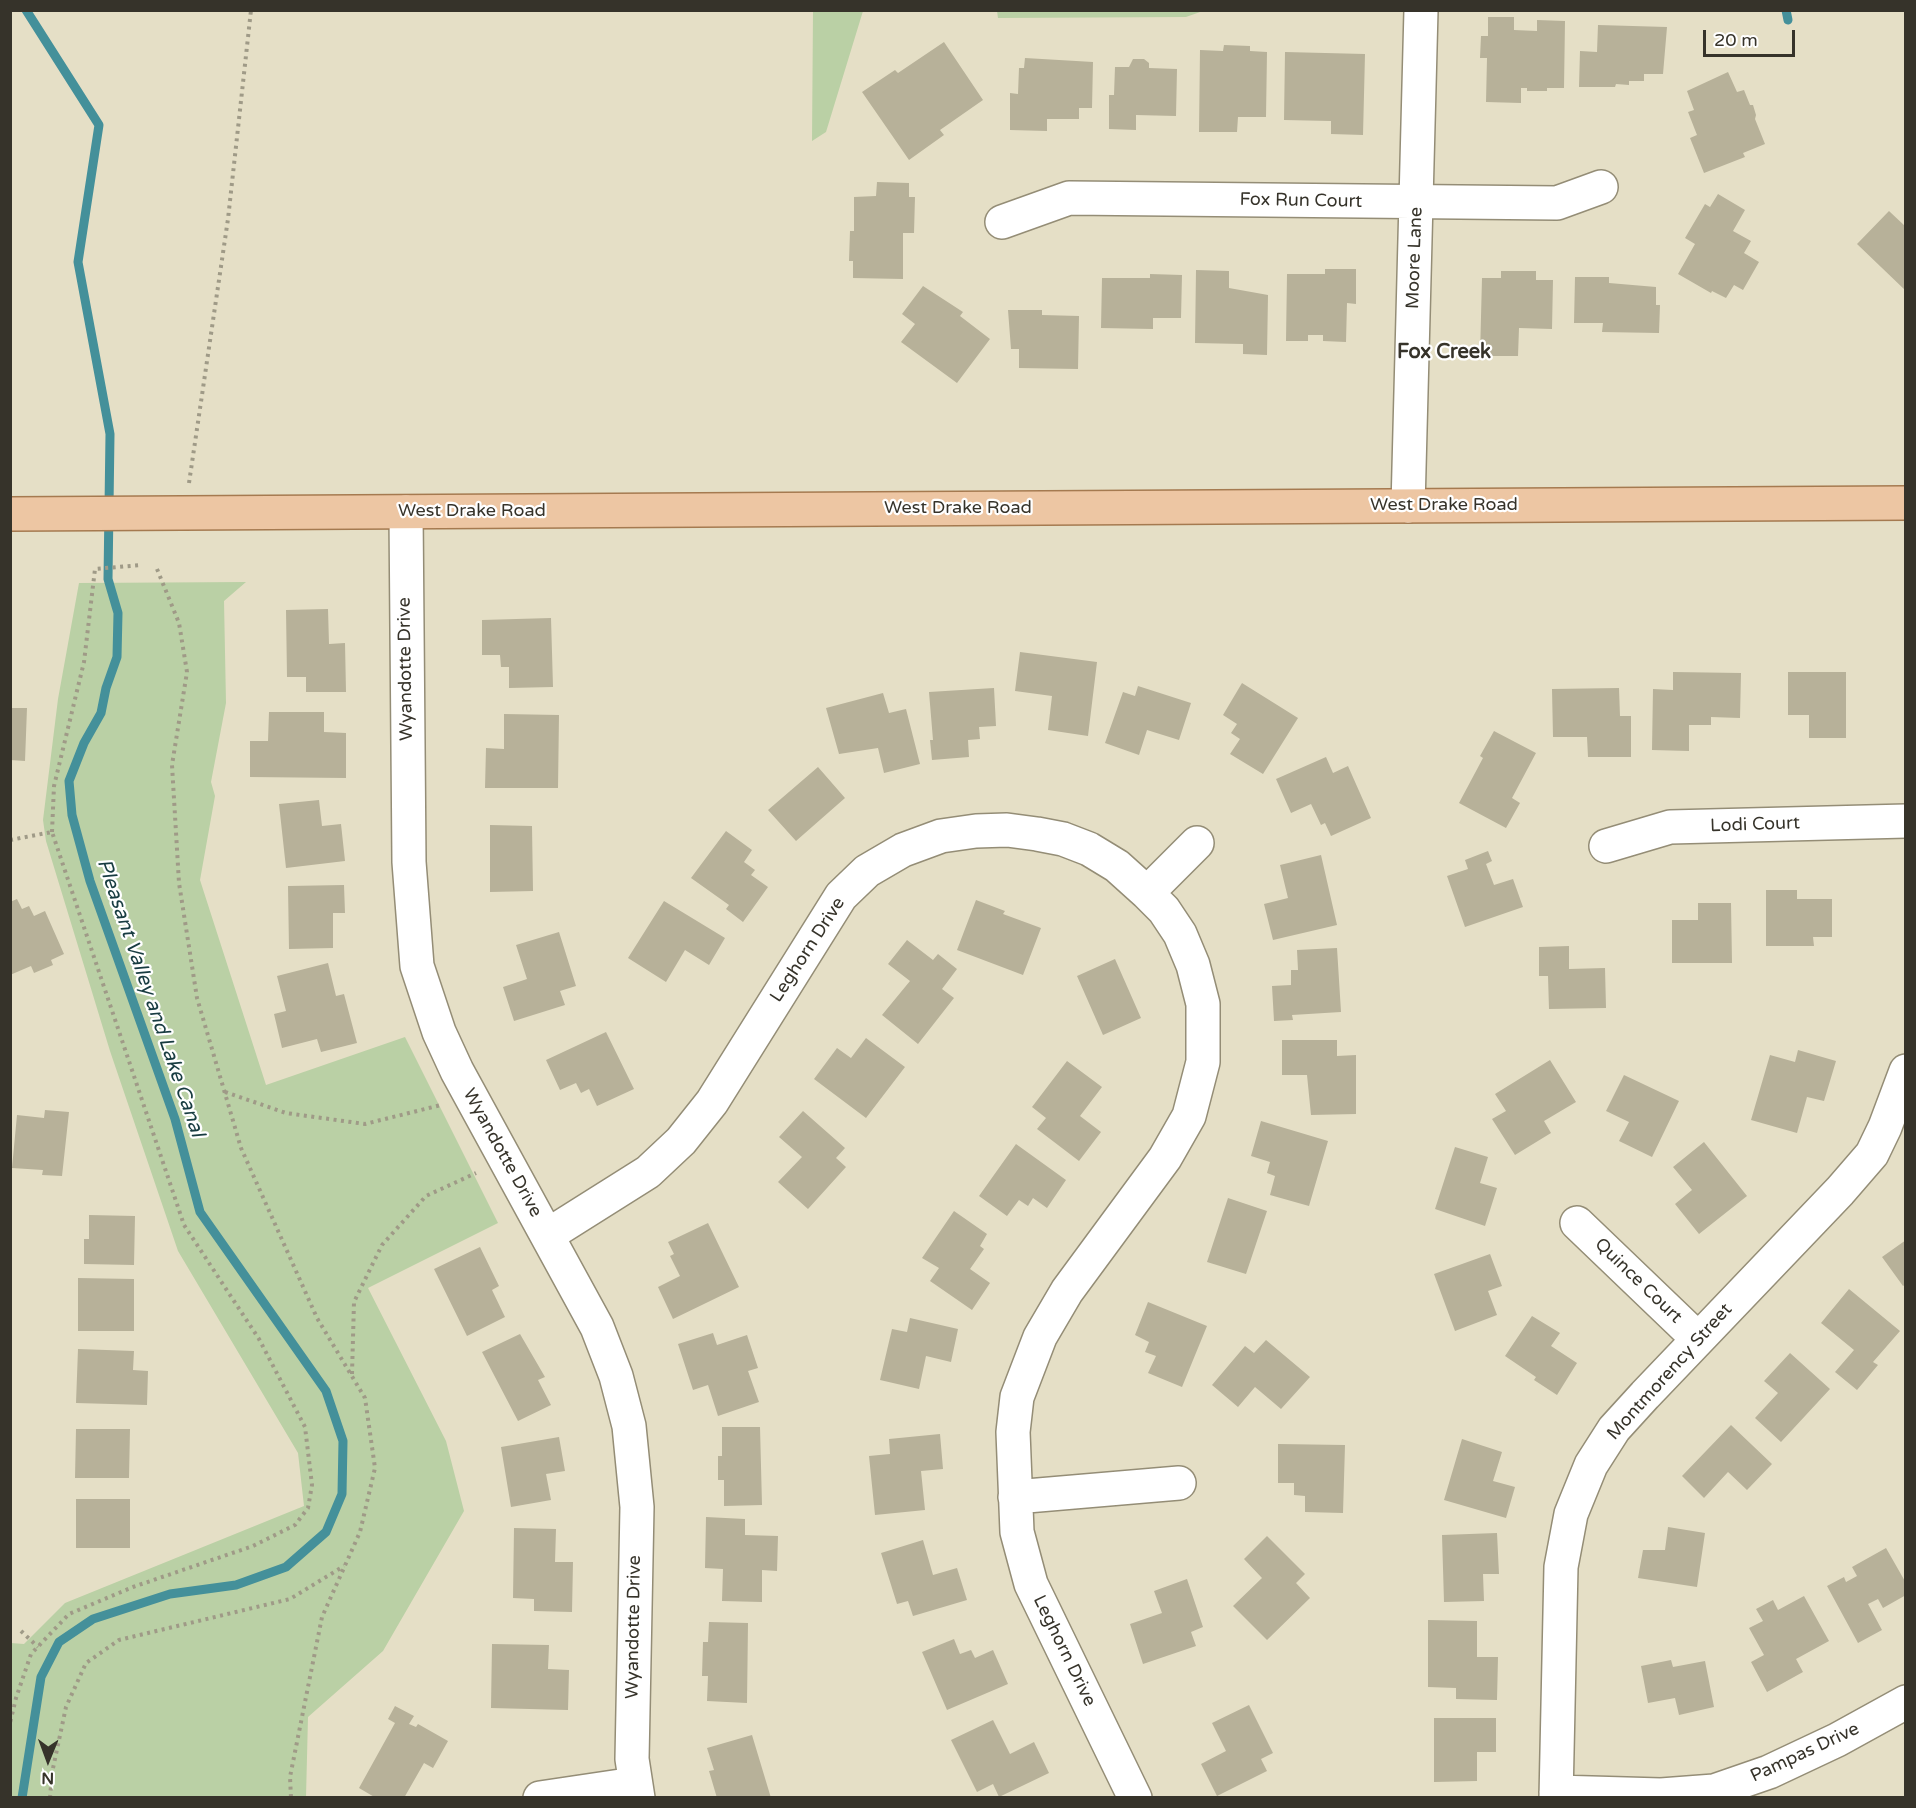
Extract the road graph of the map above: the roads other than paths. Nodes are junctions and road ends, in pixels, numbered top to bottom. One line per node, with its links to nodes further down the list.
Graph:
1 (1421, 10): 3 (street, Moore Lane)
2 (1601, 187): 3 (street, Fox Run Court)
3 (1417, 203): 4 (street, Fox Run Court); 6 (street, Moore Lane)
4 (1002, 222)
5 (1905, 503): 6 (main road, West Drake Road)
6 (1408, 506): 7 (main road, West Drake Road)
7 (406, 512): 8 (main road, West Drake Road); 16 (street, Wyandotte Drive)
8 (10, 514)
9 (1905, 821): 11 (street, Lodi Court)
10 (1197, 843): 12 (street)
11 (1606, 846)
12 (1147, 893): 16 (street, Leghorn Drive); 19 (street, Leghorn Drive)
13 (1905, 1071): 14 (street, Montmorency Street)
14 (1895, 1130): 17 (street, Montmorency Street)
15 (1577, 1223): 17 (street, Quince Court)
16 (548, 1235): 21 (street, Wyandotte Drive)
17 (1698, 1339): 22 (street, Montmorency Street)
18 (1179, 1483): 19 (street)
19 (1015, 1497): 24 (street, Leghorn Drive)
20 (1905, 1702): 22 (street, Pampas Drive)
21 (636, 1791): 23 (street, Wyandotte Drive)
22 (1556, 1795)
23 (540, 1797)
24 (1135, 1797)

